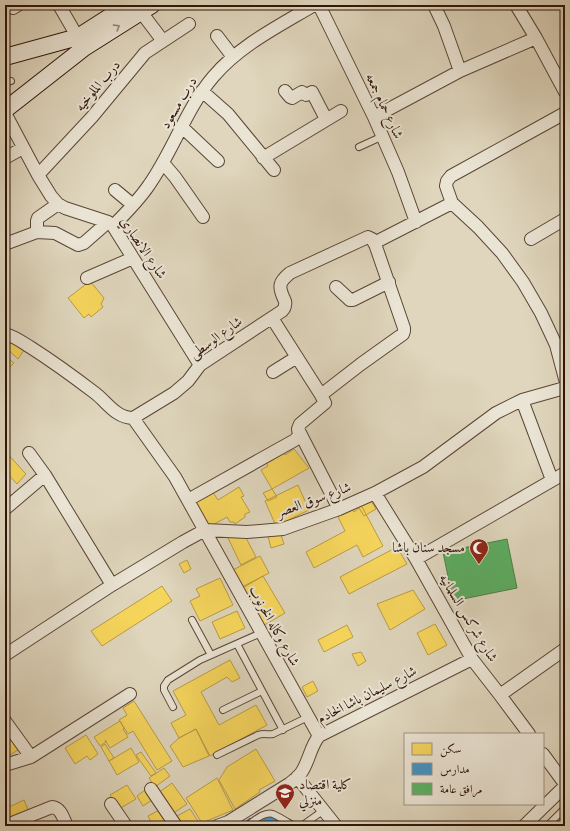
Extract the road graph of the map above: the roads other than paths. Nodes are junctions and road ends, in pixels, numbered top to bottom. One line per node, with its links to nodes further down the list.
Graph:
1 (59, 5): 11 (street)
2 (314, 5): 13 (street, درب مسعود)
3 (319, 5): 21 (street, شارع حمام جمعه)
4 (434, 5): 14 (street)
5 (516, 5): 9 (street)
6 (141, 7): 10 (street); 11 (street)
7 (189, 24): 10 (street, درب الملوخيه)
8 (217, 36): 13 (street)
9 (536, 38): 14 (street); 17 (street)
10 (163, 41): 32 (street, درب الملوخيه)
11 (81, 42): 12 (street); 18 (street)
12 (5, 57)
13 (233, 57): 15 (street, درب مسعود)
14 (460, 71): 21 (street)
15 (202, 91): 23 (street, درب مسعود); 28 (street)
16 (285, 91): 22 (street)
17 (565, 92)
18 (5, 111): 26 (street, شارع الانصاري)
19 (341, 111): 22 (street)
20 (565, 113): 34 (street)
21 (374, 117): 24 (street, شارع حمام جمعه)
22 (326, 120): 28 (street)
23 (182, 127): 29 (street); 30 (street, درب مسعود)
24 (383, 136): 25 (lane); 39 (street, شارع حمام جمعه)
25 (359, 147)
26 (23, 148): 27 (street); 32 (street, شارع الانصاري)
27 (5, 158)
28 (263, 158): 31 (street)
29 (218, 161)
30 (163, 163): 36 (street, درب مسعود); 37 (street)
31 (274, 170)
32 (38, 175): 35 (street, شارع الانصاري)
33 (115, 190): 36 (street)
34 (452, 203): 39 (street); 51 (street)
35 (58, 204): 40 (street, شارع الانصاري); 41 (street)
36 (133, 205): 40 (street, درب مسعود)
37 (203, 217)
38 (565, 219): 42 (street)
39 (416, 222): 43 (street)
40 (111, 224): 41 (street, درب مسعود); 45 (street, شارع الانصاري)
41 (38, 232): 44 (street)
42 (531, 239)
43 (371, 240): 47 (street); 49 (street, شارع الوسطى)
44 (5, 244)
45 (133, 258): 46 (street); 53 (street, شارع الانصاري)
46 (87, 278)
47 (388, 282): 48 (street); 57 (street)
48 (336, 287)
49 (272, 318): 52 (street); 53 (street, شارع الوسطى)
50 (5, 334): 59 (street)
51 (561, 343): 55 (street)
52 (297, 357): 54 (street); 57 (street)
53 (200, 365): 59 (street, شارع الوسطى)
54 (273, 372)
55 (565, 379)
56 (565, 386): 58 (street, شارع سوق العصر)
57 (321, 395): 60 (street)
58 (522, 400): 64 (street); 65 (street, شارع سوق العصر)
59 (133, 418): 66 (street, شارع وكاله الخرنوب)
60 (298, 429): 66 (street); 68 (street)
61 (29, 453): 63 (street)
62 (565, 473): 64 (street)
63 (45, 475): 67 (street); 71 (street)
64 (552, 480): 70 (street)
65 (375, 493): 68 (street, شارع سوق العصر); 70 (street, شارع شركس السلمانيه)
66 (188, 500): 69 (street, شارع وكاله الخرنوب)
67 (6, 507)
68 (339, 509): 69 (street, شارع سوق العصر)
69 (204, 530): 71 (street); 73 (street, شارع وكاله الخرنوب)
70 (416, 559): 78 (street, شارع شركس السلمانيه)
71 (112, 584): 76 (street)
72 (192, 620): 77 (lane)
73 (261, 633): 74 (lane); 84 (street, شارع وكاله الخرنوب)
74 (236, 644): 77 (lane); 79 (lane)
75 (565, 649): 81 (street)
76 (5, 655)
77 (211, 655): 82 (lane)
78 (472, 659): 81 (street, شارع شركس السلمانيه); 88 (street, شارع سليمان باشا الخادم)
79 (262, 692): 83 (lane); 86 (lane)
80 (130, 694): 91 (street)
81 (500, 695): 87 (street, شارع شركس السلمانيه)
82 (173, 707)
83 (223, 710)
84 (308, 717): 86 (lane); 88 (street, شارع وكاله الخرنوب)
85 (5, 721): 91 (street)
86 (283, 730): 90 (lane)
87 (528, 733)
88 (319, 736): 93 (street, شارع سليمان باشا الخادم)
89 (544, 755): 94 (street)
90 (217, 756)
91 (31, 757): 92 (street)
92 (5, 765)
93 (297, 777): 96 (street, شارع سليمان باشا الخادم); 98 (street)
94 (565, 785): 109 (street)
95 (151, 789): 104 (street)
96 (259, 802): 100 (lane); 105 (street, شارع سليمان باشا الخادم)
97 (111, 804): 103 (street)
98 (321, 807): 107 (lane); 108 (street)
99 (565, 808): 110 (lane)
100 (267, 814): 106 (lane); 107 (lane)
101 (7, 823): 102 (street)
102 (67, 826)
103 (126, 826)
104 (176, 826)
105 (217, 826)
106 (247, 826)
107 (297, 826)
108 (336, 826)
109 (524, 826)
110 (547, 826)

